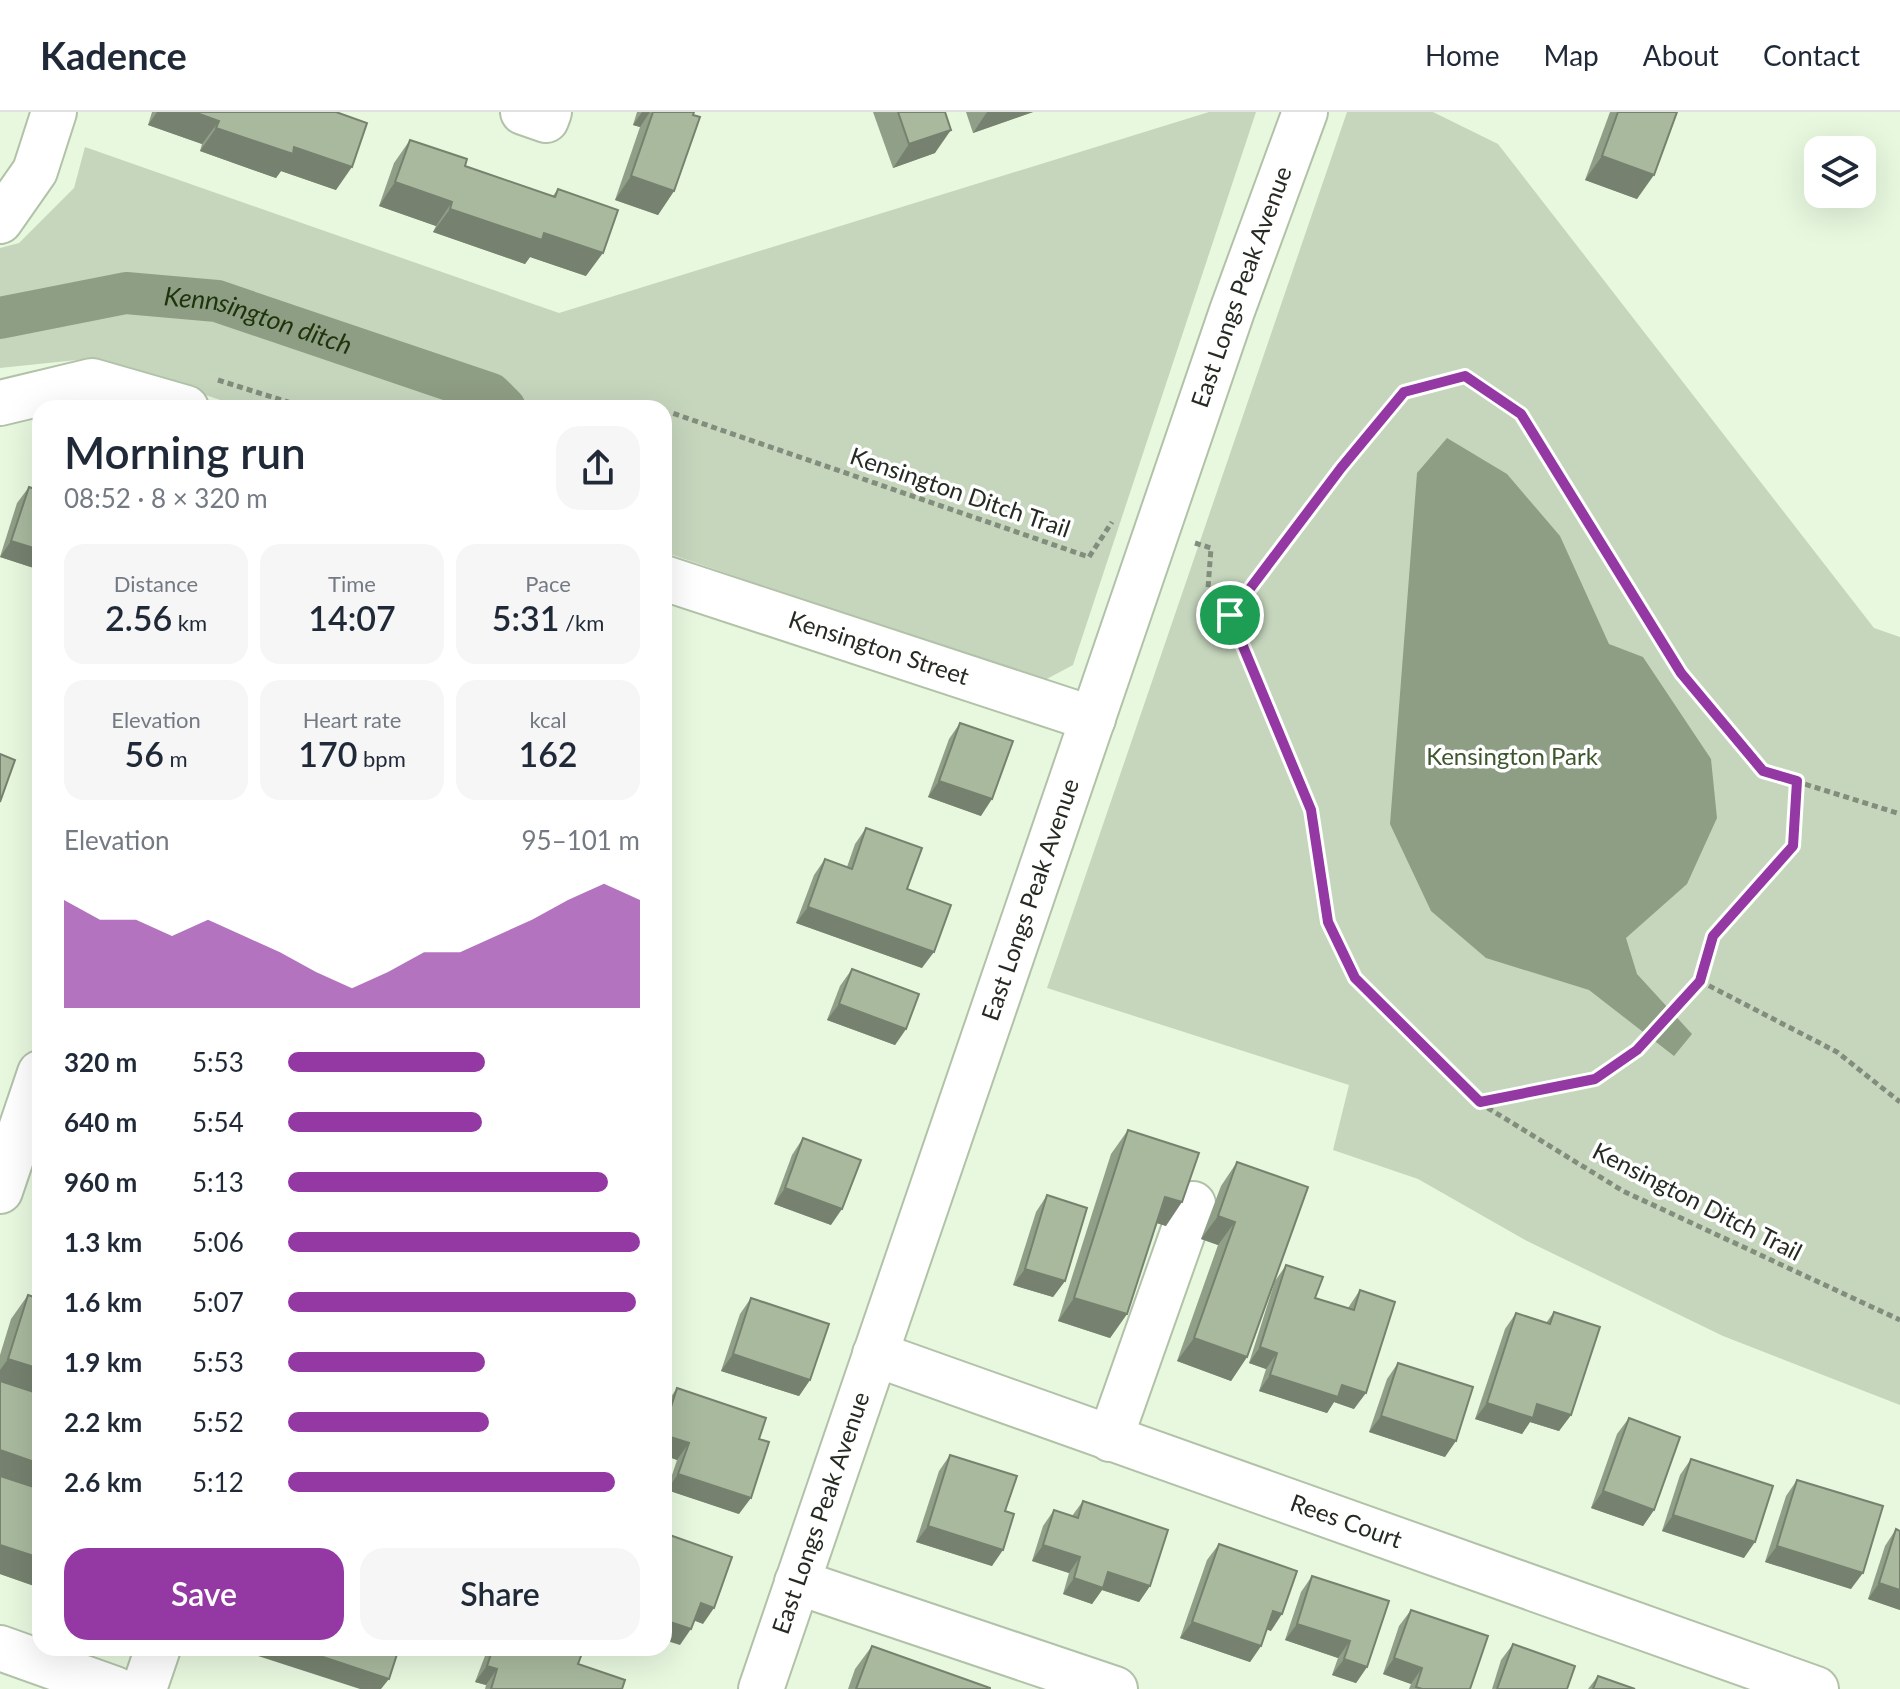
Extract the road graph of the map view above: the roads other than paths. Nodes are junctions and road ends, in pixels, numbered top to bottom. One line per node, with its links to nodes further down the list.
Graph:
1 (54, 112): 5 (street)
2 (523, 112): 3 (street)
3 (549, 112)
4 (1305, 112): 9 (street, East Longs Peak Avenue)
5 (0, 221)
6 (158, 400): 7 (street)
7 (0, 403)
8 (672, 581): 9 (street, Kensington Street)
9 (1093, 719): 13 (street, East Longs Peak Avenue)
10 (32, 1097): 11 (street)
11 (0, 1191)
12 (1193, 1204): 14 (street)
13 (875, 1354): 14 (street, Rees Court); 15 (street, East Longs Peak Avenue)
14 (1110, 1439): 22 (street, Rees Court)
15 (797, 1582): 20 (street, East Longs Peak Avenue); 21 (street)
16 (0, 1648): 18 (street)
17 (155, 1656): 19 (street)
18 (115, 1689)
19 (144, 1689)
20 (761, 1689)
21 (1115, 1689)
22 (1816, 1689)

